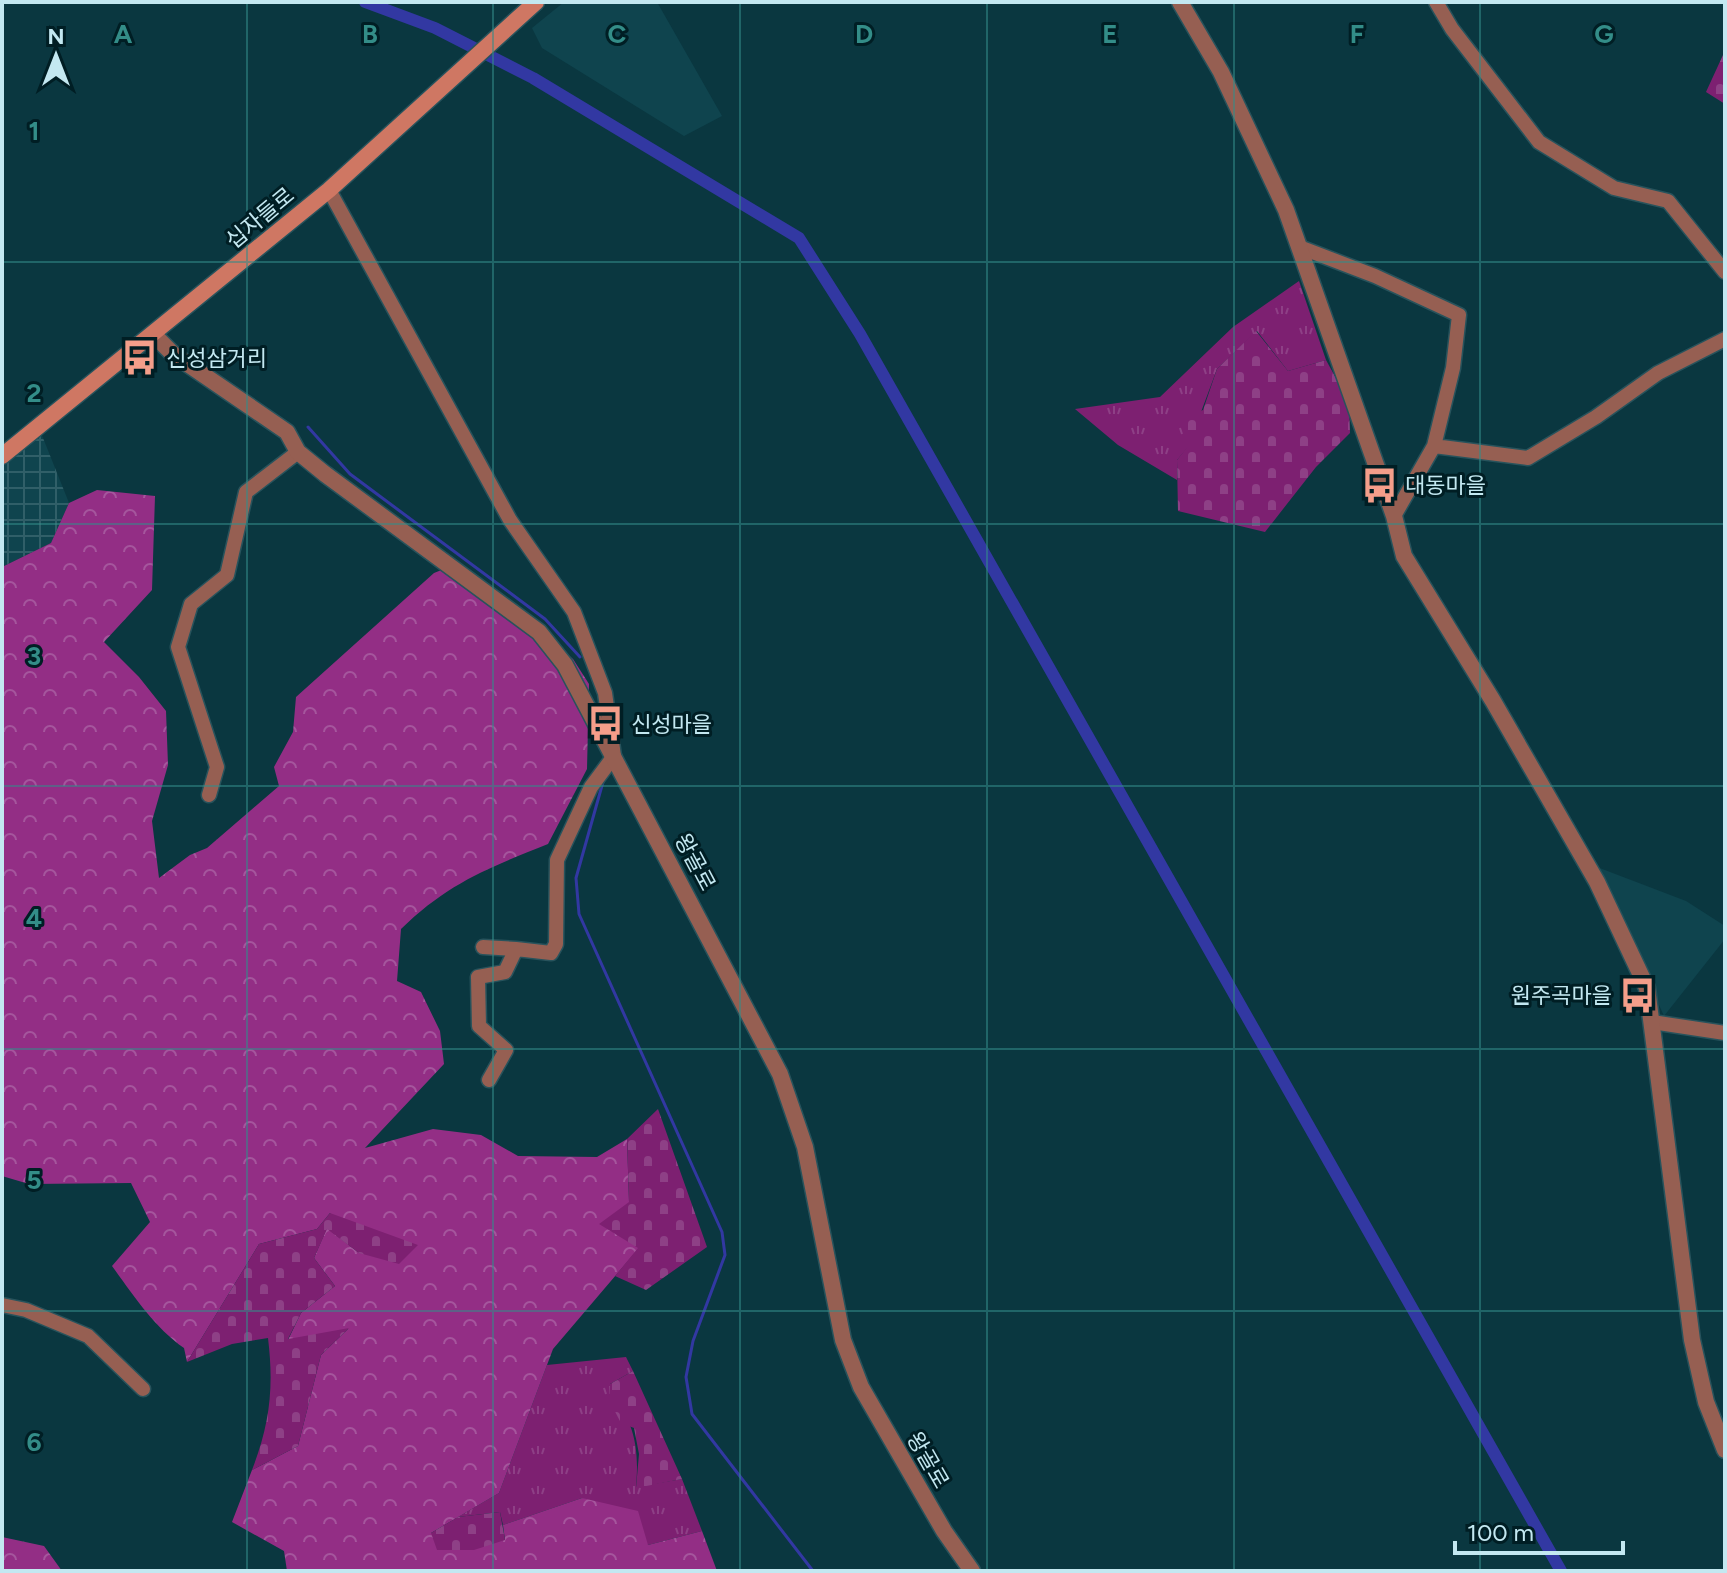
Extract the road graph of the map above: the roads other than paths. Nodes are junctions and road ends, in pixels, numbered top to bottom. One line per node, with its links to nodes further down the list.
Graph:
1 (536, 2): 4 (main road, 십자들로)
2 (1180, 2): 5 (street)
3 (1436, 2): 6 (street)
4 (329, 190): 7 (main road, 십자들로); 13 (street)
5 (1302, 248): 9 (street); 12 (street)
6 (1725, 272)
7 (154, 335): 10 (street, 왕골로); 11 (main road, 십자들로)
8 (1725, 339): 9 (street)
9 (1434, 446): 12 (street)
10 (298, 452): 13 (street, 왕골로); 14 (street)
11 (2, 456)
12 (1394, 516): 17 (street)
13 (614, 756): 16 (street); 23 (street, 왕골로)
14 (209, 795)
15 (483, 947): 16 (street)
16 (516, 949): 19 (street)
17 (1652, 1022): 18 (street); 22 (street)
18 (1725, 1033)
19 (489, 1080)
20 (2, 1305): 21 (street)
21 (143, 1389)
22 (1725, 1450)
23 (972, 1571)

